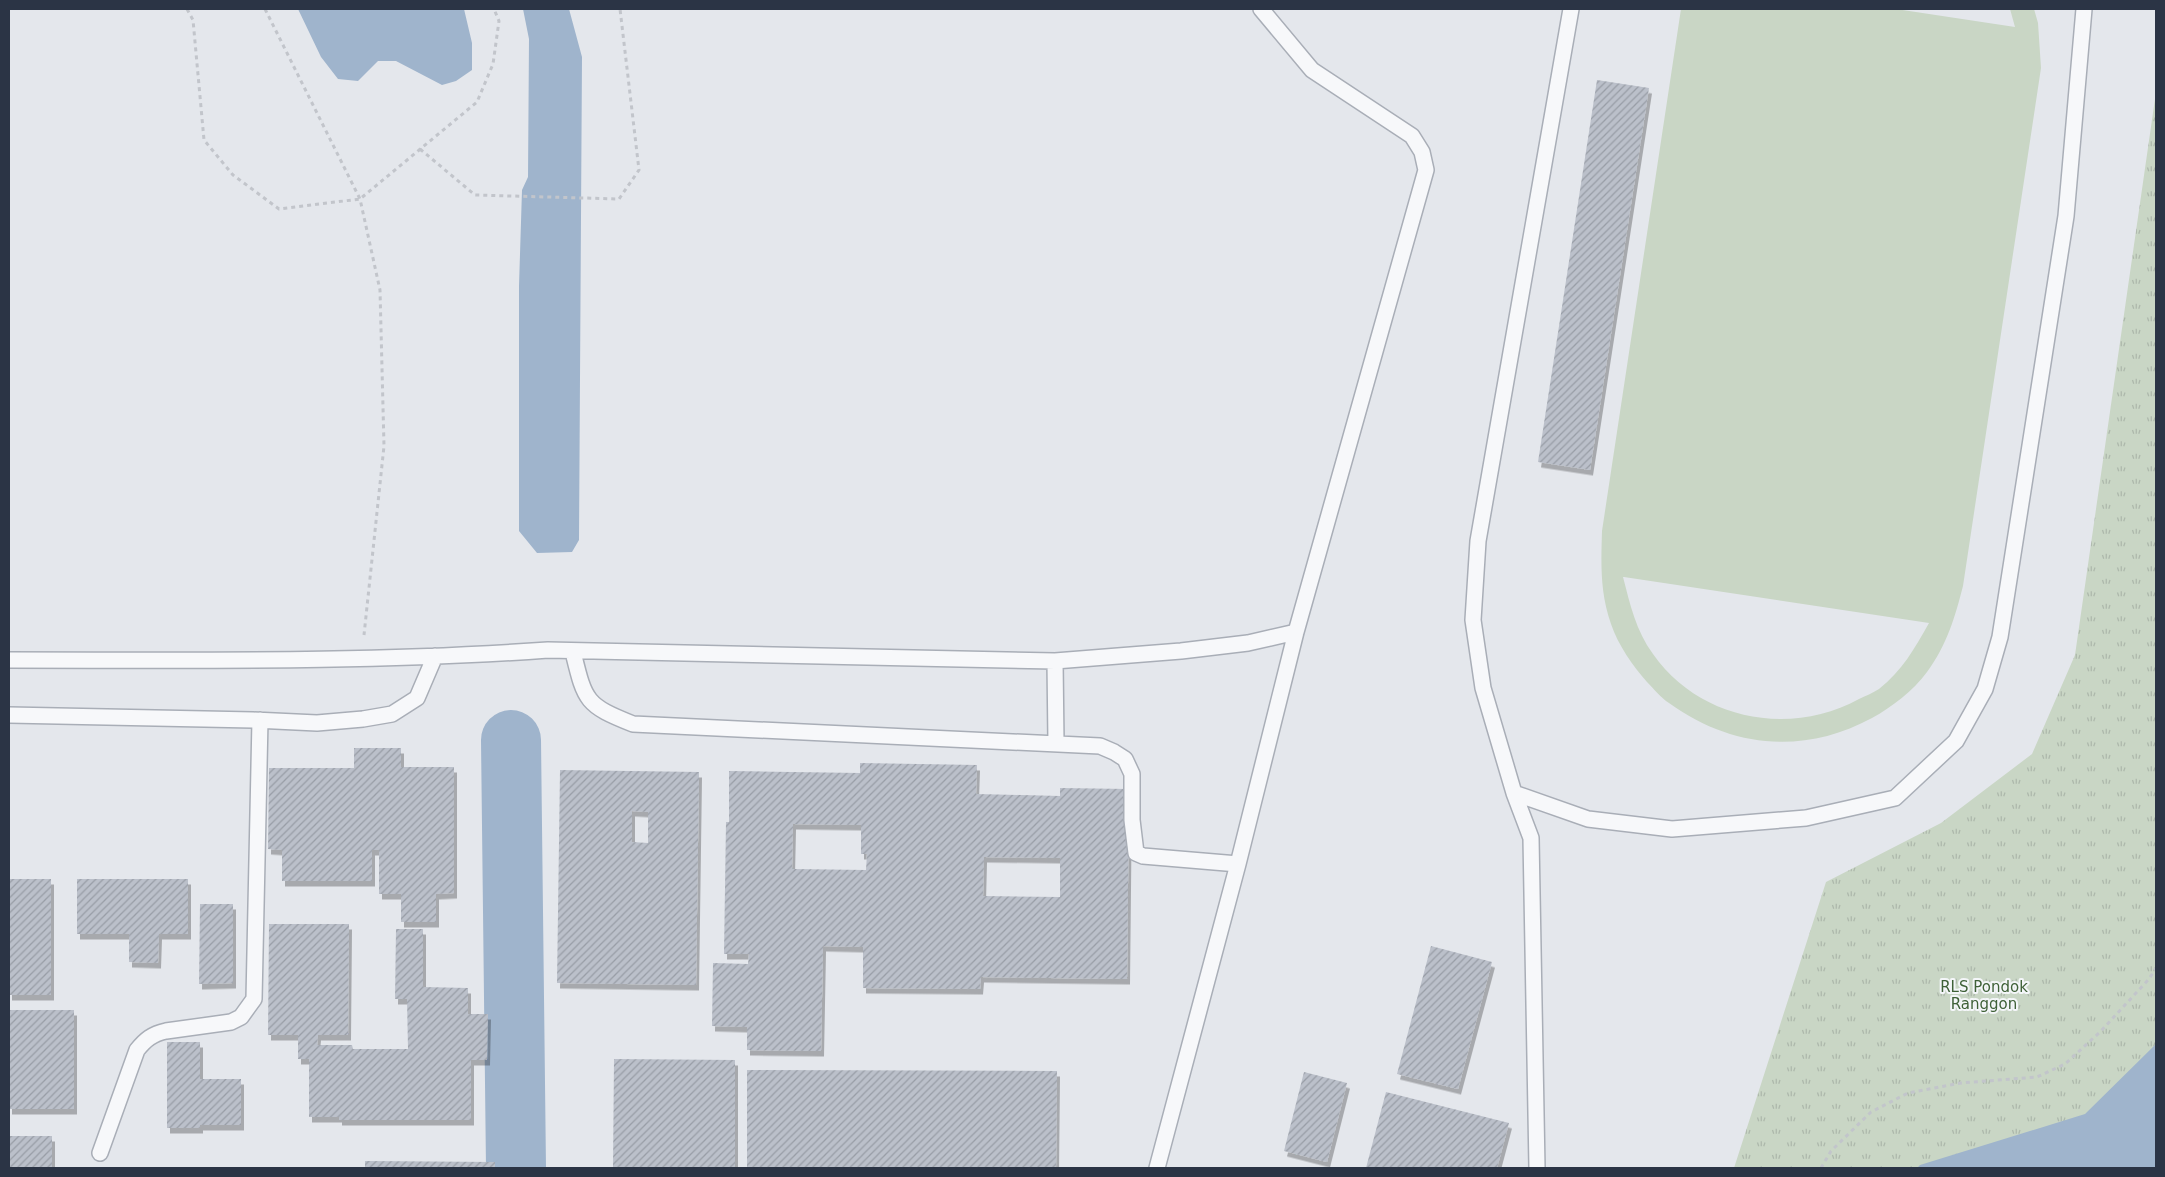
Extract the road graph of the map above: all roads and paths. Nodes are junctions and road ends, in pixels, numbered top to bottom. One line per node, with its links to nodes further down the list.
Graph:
1 (187, 9): 9 (path)
2 (265, 9): 9 (path)
3 (494, 9): 8 (path)
4 (620, 9): 8 (path)
5 (1261, 9): 10 (lane)
6 (1571, 9): 19 (lane)
7 (2084, 9): 19 (lane)
8 (420, 149): 9 (path)
9 (360, 199): 13 (path)
10 (1296, 632): 15 (lane); 20 (lane)
11 (573, 652): 12 (lane); 15 (lane); 18 (lane)
12 (435, 656): 13 (lane); 17 (lane)
13 (362, 658): 14 (lane)
14 (9, 660)
15 (1055, 661): 18 (lane)
16 (9, 715): 17 (lane)
17 (260, 720): 22 (lane)
18 (1056, 743): 20 (lane)
19 (1514, 793): 24 (lane)
20 (1238, 864): 23 (lane)
21 (2156, 968): 25 (path)
22 (100, 1153)
23 (1157, 1168)
24 (1537, 1168)
25 (1821, 1168)

